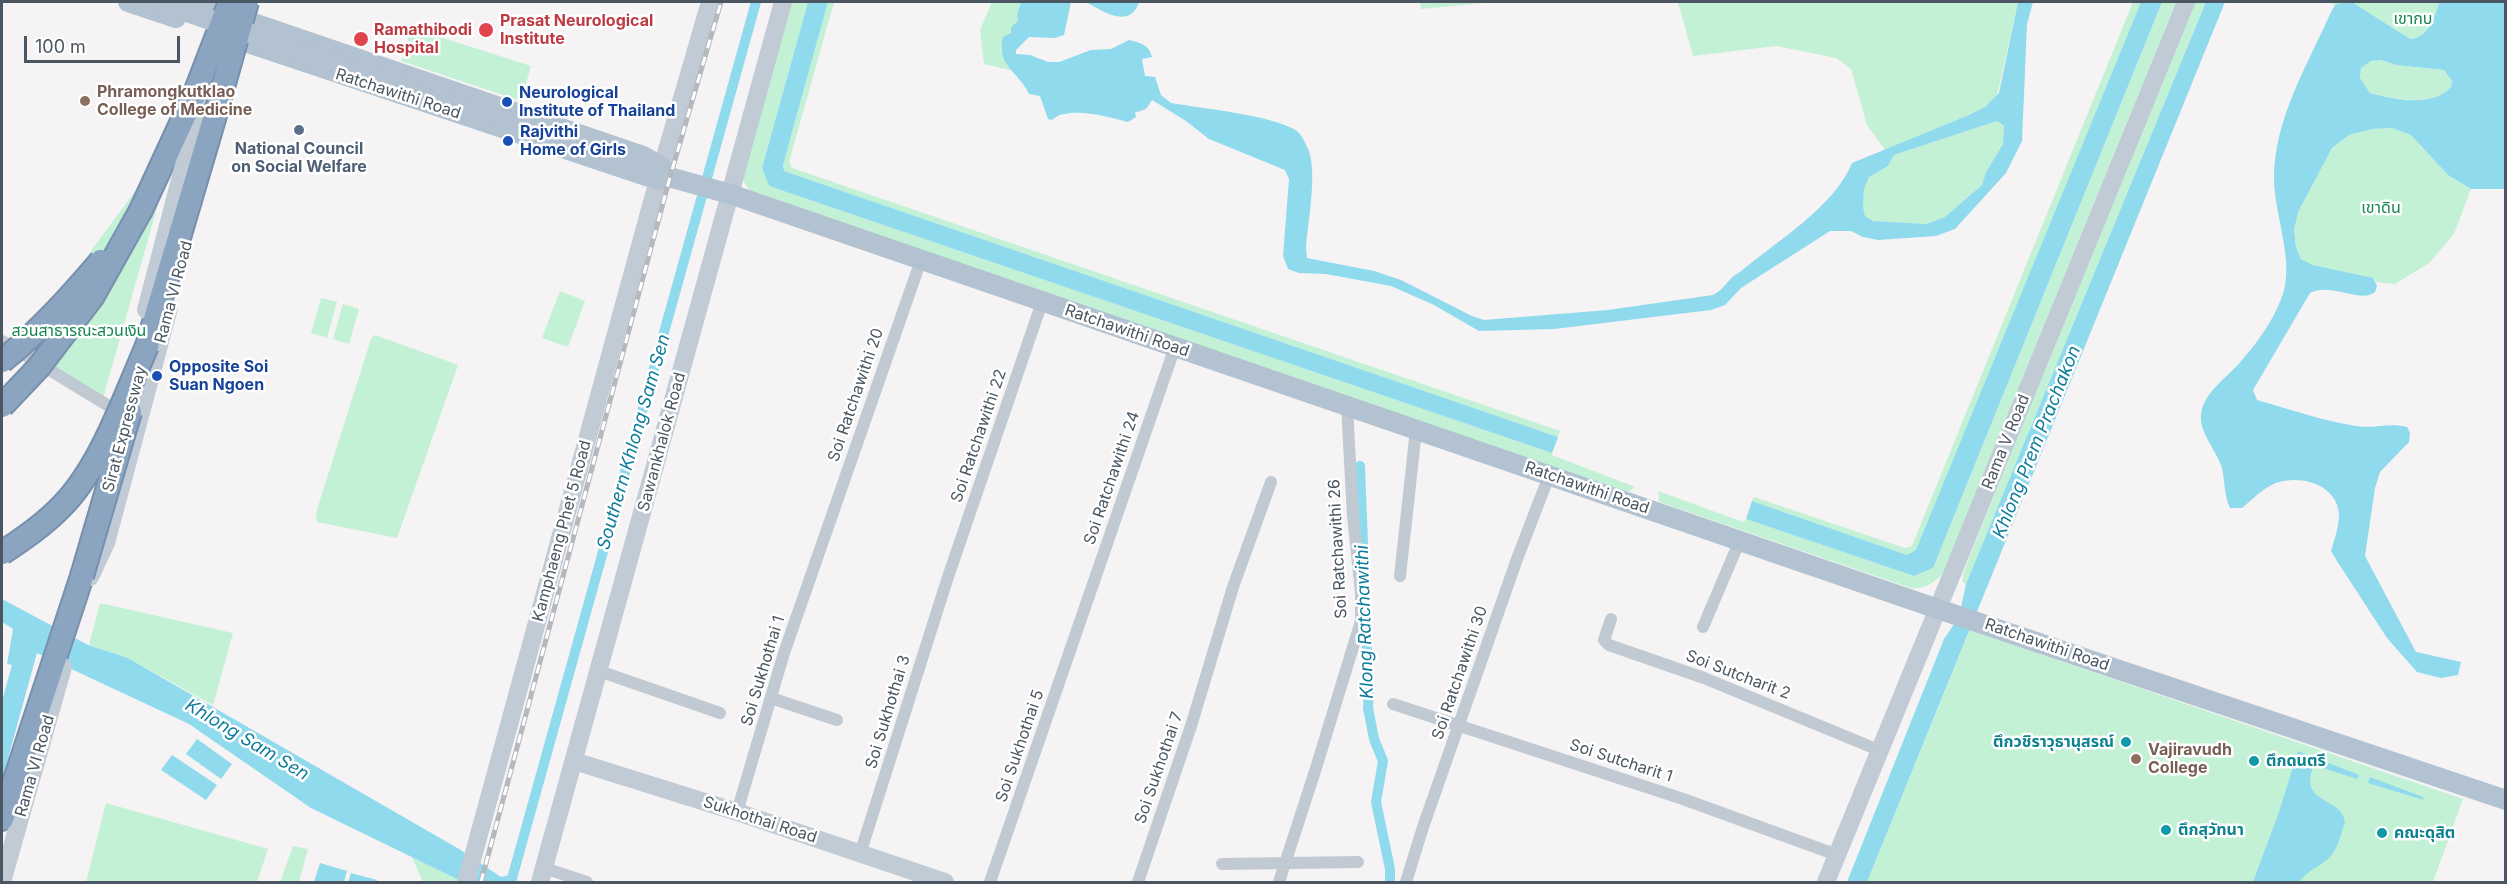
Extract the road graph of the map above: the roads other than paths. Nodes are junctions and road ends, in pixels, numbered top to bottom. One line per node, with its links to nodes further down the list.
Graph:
1 (128, 2): 10 (main road, Ratchawithi Road)
2 (157, 2): 14 (main road, bridge)
3 (192, 2): 8 (main road, Ratchawithi Road)
4 (256, 2): 9 (main road, Rama VI Road)
5 (710, 2): 14 (main road, Kamphaeng Phet 5 Road)
6 (783, 2): 15 (main road, Sawankhalok Road)
7 (2186, 2): 35 (main road, Rama V Road)
8 (227, 5): 9 (main road, Ratchawithi Road); 10 (main road, Rama VI Road); 16 (highway, bridge)
9 (249, 11): 11 (main road, Ratchawithi Road); 12 (main road, Rama VI Road); 20 (highway, Sirat Expressway, bridge)
10 (217, 33): 12 (main road, Ratchawithi Road); 25 (main road, Rama VI Road)
11 (294, 36): 13 (main road); 14 (main road, Ratchawithi Road)
12 (244, 42): 13 (main road, Ratchawithi Road); 34 (main road, Rama VI Road)
13 (288, 57): 14 (main road, Ratchawithi Road)
14 (661, 172): 15 (main road, Ratchawithi Road); 57 (main road, Kamphaeng Phet 5 Road)
15 (726, 193): 17 (main road, Ratchawithi Road); 39 (main road, Sawankhalok Road)
16 (141, 210): 22 (highway, bridge); 23 (highway, bridge)
17 (921, 260): 18 (main road, Ratchawithi Road); 29 (street, Soi Ratchawithi 20)
18 (1042, 302): 21 (main road, Ratchawithi Road); 33 (street, Soi Ratchawithi 22)
19 (2, 341): 25 (street)
20 (147, 346): 31 (highway, bridge); 49 (highway, Sirat Expressway, bridge)
21 (1175, 347): 24 (main road, Ratchawithi Road); 36 (street, Soi Ratchawithi 24)
22 (2, 361)
23 (2, 406)
24 (1347, 406): 26 (main road, Ratchawithi Road); 54 (street, Soi Ratchawithi 26)
25 (117, 411): 34 (main road, Rama VI Road)
26 (1416, 430): 27 (main road, Ratchawithi Road); 32 (street)
27 (1549, 476): 30 (main road, Ratchawithi Road); 44 (street, Soi Ratchawithi 30)
28 (1271, 482): 61 (street, Soi Sukhothai 7)
29 (824, 540): 40 (street, Soi Sukhothai 1)
30 (1740, 540): 35 (main road, Ratchawithi Road); 38 (street)
31 (2, 553)
32 (1400, 576)
33 (946, 580): 50 (street, Soi Sukhothai 3)
34 (88, 581): 56 (main road, Rama VI Road)
35 (1938, 609): 45 (main road, Rama V Road); 47 (main road, Ratchawithi Road)
36 (1081, 619): 60 (street, Soi Sukhothai 5)
37 (1611, 619): 45 (street, Soi Sutcharit 2)
38 (1703, 627)
39 (599, 670): 42 (street); 46 (main road, Sawankhalok Road)
40 (771, 698): 43 (street); 48 (street, Soi Sukhothai 1)
41 (1393, 704): 44 (street, Soi Sutcharit 1)
42 (720, 713)
43 (837, 720)
44 (1460, 725): 51 (street, Soi Sutcharit 1); 63 (street, Soi Ratchawithi 30)
45 (1881, 751): 51 (main road, Rama V Road)
46 (574, 761): 48 (main road, Sukhothai Road); 55 (main road, Sawankhalok Road)
47 (2505, 800)
48 (737, 812): 50 (main road, Sukhothai Road)
49 (2, 819)
50 (860, 854): 59 (main road, Sukhothai Road)
51 (1837, 855): 64 (main road, Rama V Road)
52 (1358, 862): 54 (street)
53 (1222, 864): 54 (street)
54 (1285, 864): 62 (street, Soi Ratchawithi 26)
55 (542, 876): 58 (street)
56 (2, 882)
57 (466, 882)
58 (587, 882)
59 (945, 882)
60 (990, 882)
61 (1138, 882)
62 (1279, 882)
63 (1406, 882)
64 (1826, 882)

